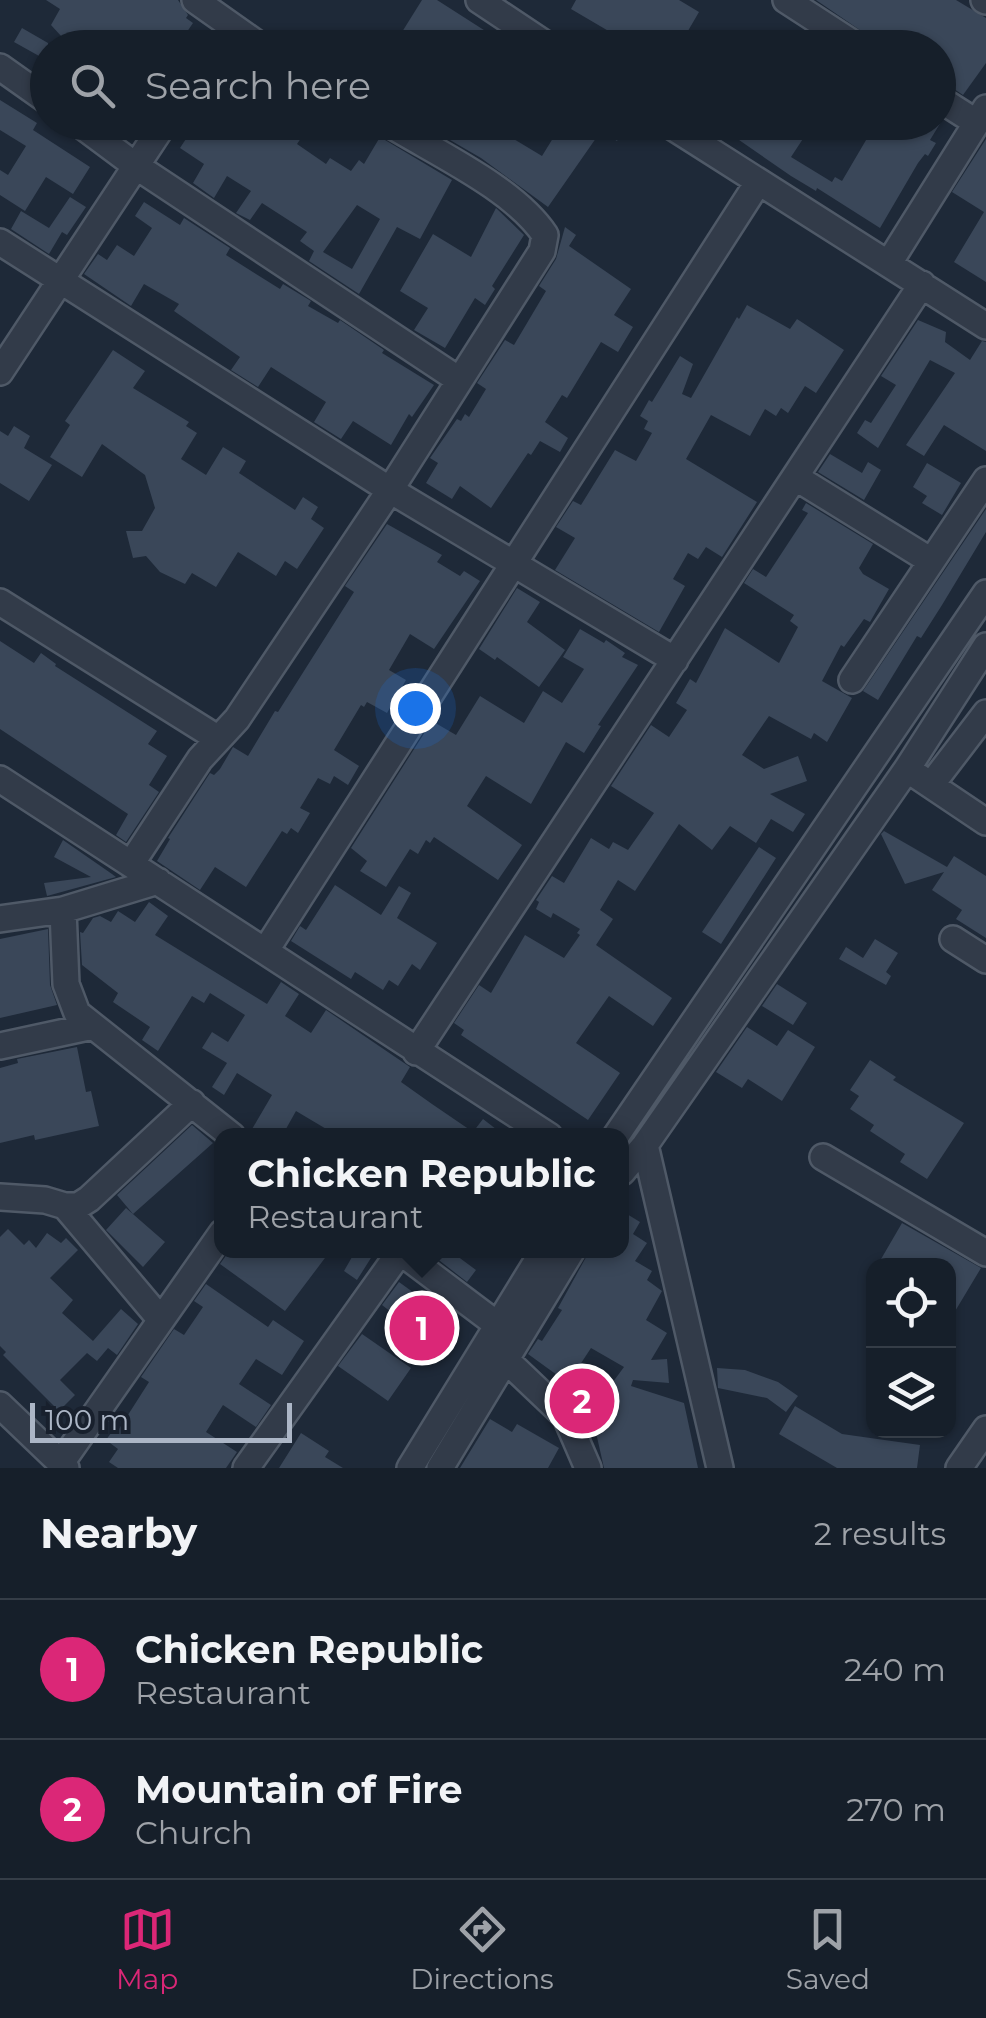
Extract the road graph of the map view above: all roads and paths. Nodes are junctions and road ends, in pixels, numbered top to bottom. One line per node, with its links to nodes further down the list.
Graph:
1 (195, 0): 4 (street)
2 (479, 0): 5 (street)
3 (786, 0): 6 (street)
4 (217, 30)
5 (524, 30)
6 (832, 30)
7 (0, 67): 8 (street)
8 (30, 88)
9 (956, 105): 10 (street)
10 (982, 116): 18 (street)
11 (101, 140): 15 (street)
12 (153, 140): 15 (street)
13 (415, 140): 23 (street)
14 (691, 140): 16 (street)
15 (136, 166): 19 (street); 23 (street)
16 (757, 184): 18 (street); 28 (street)
17 (0, 242): 19 (street)
18 (889, 264): 20 (street)
19 (60, 280): 22 (street); 26 (street)
20 (922, 284): 21 (street); 24 (street)
21 (986, 326)
22 (0, 372)
23 (460, 380): 26 (street)
24 (795, 477): 27 (street); 32 (street)
25 (986, 480): 27 (street)
26 (390, 490): 28 (street); 35 (street)
27 (932, 562): 33 (street)
28 (513, 566): 32 (street); 47 (street)
29 (986, 593): 41 (street)
30 (0, 602): 35 (street)
31 (986, 646): 36 (street)
32 (675, 660): 51 (street)
33 (852, 680)
34 (986, 713): 38 (street)
35 (218, 738): 40 (street)
36 (906, 768): 38 (street); 43 (street)
37 (0, 778): 40 (street)
38 (932, 784): 39 (street)
39 (986, 822)
40 (131, 864): 42 (street)
41 (793, 879): 43 (street); 55 (street)
42 (158, 881): 44 (street); 47 (street)
43 (819, 895): 56 (street)
44 (63, 910): 45 (street); 49 (street)
45 (0, 918)
46 (953, 939): 48 (street)
47 (266, 950): 51 (street)
48 (986, 960)
49 (92, 1026): 50 (street); 52 (street)
50 (0, 1046)
51 (416, 1052): 54 (street)
52 (192, 1104): 53 (street); 60 (street)
53 (222, 1128)
54 (536, 1128)
55 (622, 1128)
56 (645, 1146): 58 (street); 77 (street)
57 (823, 1157): 62 (street)
58 (629, 1164)
59 (0, 1196): 60 (street)
60 (65, 1206): 67 (street)
61 (214, 1244): 67 (street)
62 (986, 1253)
63 (394, 1258): 73 (street)
64 (408, 1258): 68 (street)
65 (539, 1258): 68 (street)
66 (567, 1258): 69 (street)
67 (161, 1320): 72 (street)
68 (499, 1326): 74 (street)
69 (505, 1359): 75 (street); 76 (street)
70 (0, 1405): 72 (street)
71 (986, 1429): 78 (street)
72 (64, 1466)
73 (246, 1468)
74 (410, 1468)
75 (440, 1468)
76 (588, 1468)
77 (720, 1468)
78 (959, 1468)

